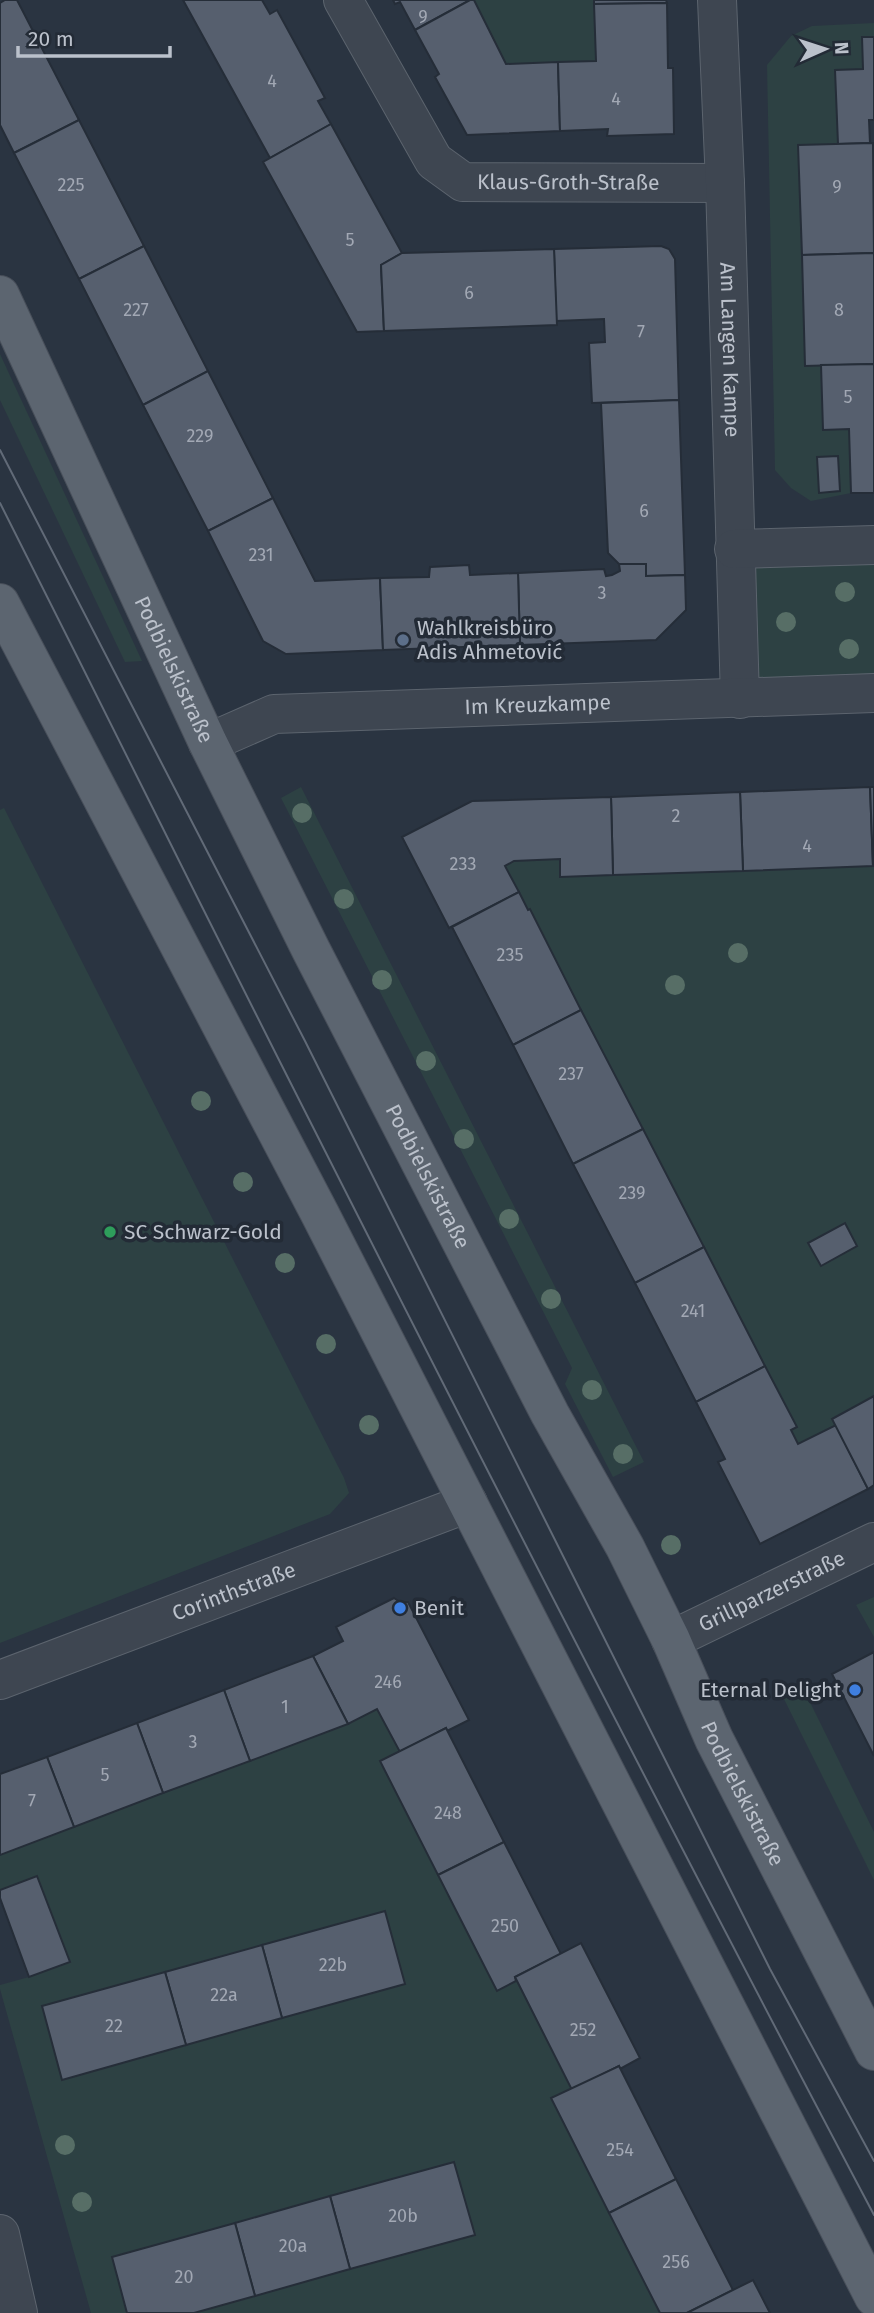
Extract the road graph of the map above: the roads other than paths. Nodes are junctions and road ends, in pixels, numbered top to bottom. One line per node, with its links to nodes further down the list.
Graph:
1 (343, 0): 3 (street, Klaus-Groth-Straße)
2 (716, 0): 3 (street, Am Langen Kampe)
3 (724, 183): 6 (street, Am Langen Kampe)
4 (0, 295): 10 (main road, Podbielskistraße)
5 (874, 545): 6 (street)
6 (734, 549): 9 (street, Am Langen Kampe)
7 (0, 603): 11 (main road)
8 (874, 694): 9 (street, Im Kreuzkampe)
9 (740, 699): 10 (street, Im Kreuzkampe)
10 (208, 743): 13 (main road, Podbielskistraße)
11 (468, 1503): 14 (street, Corinthstraße); 17 (main road)
12 (874, 1542): 13 (street, Grillparzerstraße)
13 (671, 1640): 15 (main road, Podbielskistraße)
14 (0, 1679)
15 (874, 2051)
16 (0, 2234): 18 (street)
17 (874, 2297)
18 (18, 2313)

